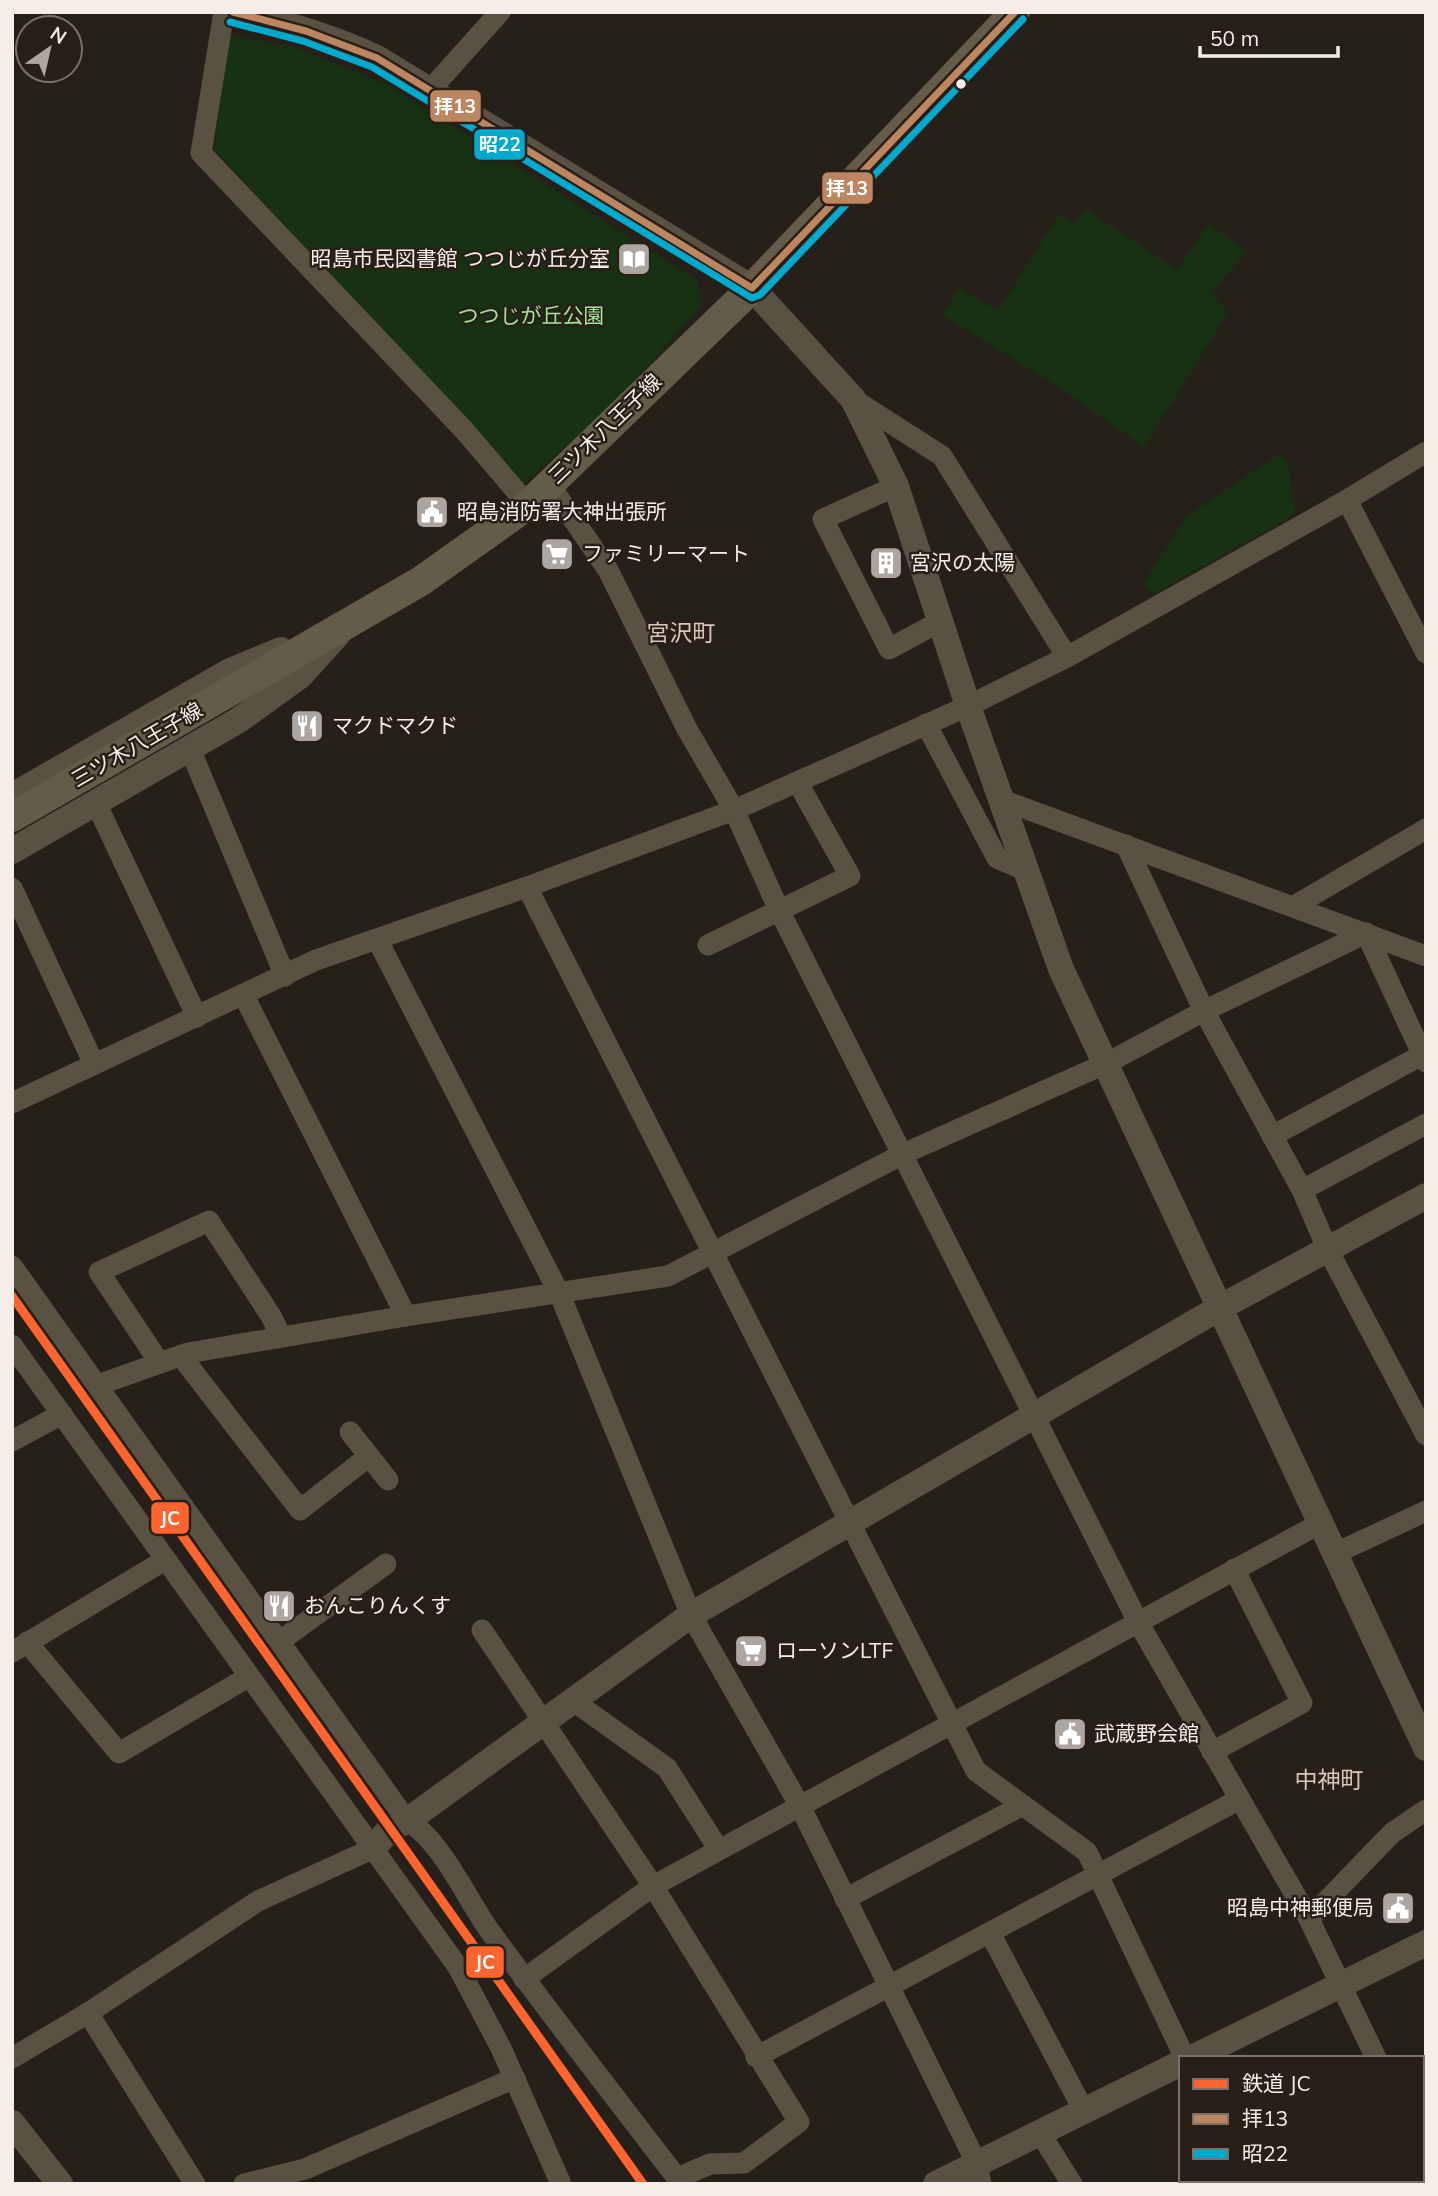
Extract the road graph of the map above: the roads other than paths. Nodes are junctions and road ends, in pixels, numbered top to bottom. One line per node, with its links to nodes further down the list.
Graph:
1 (224, 12): 12 (street)
2 (232, 12): 5 (street)
3 (500, 12): 5 (street)
4 (1015, 12): 6 (main road, 三ツ木八王子線)
5 (431, 89): 6 (street)
6 (751, 288): 7 (street); 9 (main road, 三ツ木八王子線)
7 (853, 399): 10 (street); 16 (street)
8 (1426, 452): 11 (street)
9 (549, 484): 12 (main road, 三ツ木八王子線); 26 (street)
10 (897, 486): 13 (street); 13 (street)
11 (1347, 500): 15 (street); 16 (street)
12 (528, 505): 14 (main road, 三ツ木八王子線)
13 (939, 622): 18 (street)
14 (347, 624): 17 (main road, 三ツ木八王子線); 19 (street); 23 (street)
15 (1424, 646)
16 (1067, 657): 18 (street)
17 (236, 688): 19 (street); 27 (main road, 三ツ木八王子線)
18 (968, 706): 20 (street); 24 (street)
19 (244, 716): 21 (street)
20 (926, 724): 22 (street); 31 (street)
21 (190, 750): 25 (street); 40 (street)
22 (798, 783): 26 (street); 35 (street)
23 (12, 796)
24 (1002, 800): 29 (street); 31 (street)
25 (96, 803): 30 (street); 43 (street)
26 (734, 810): 32 (street); 35 (street)
27 (12, 817)
28 (1426, 828): 34 (street)
29 (1126, 845): 34 (street); 42 (street)
30 (12, 851)
31 (1027, 870): 45 (street)
32 (527, 887): 37 (street); 55 (street)
33 (12, 888): 46 (street)
34 (1294, 906): 36 (street)
35 (779, 909): 38 (street); 50 (street)
36 (1366, 933): 39 (street); 42 (street); 44 (street)
37 (377, 939): 40 (street); 57 (street)
38 (708, 945)
39 (1426, 956)
40 (285, 976): 41 (street)
41 (244, 996): 43 (street); 59 (street)
42 (1204, 1011): 45 (street); 49 (street)
43 (197, 1017): 46 (street)
44 (1424, 1058): 49 (street)
45 (1107, 1063): 50 (street); 58 (street)
46 (94, 1064): 47 (street)
47 (12, 1103)
48 (1426, 1124): 51 (street)
49 (1272, 1136): 51 (street)
50 (903, 1154): 55 (street); 66 (street)
51 (1302, 1190): 54 (street)
52 (1426, 1196): 53 (street)
53 (1414, 1209): 54 (street)
54 (1328, 1250): 58 (street); 68 (street)
55 (712, 1253): 57 (street); 73 (street)
56 (12, 1266): 64 (street)
57 (560, 1295): 59 (street); 79 (street)
58 (1221, 1307): 66 (street); 74 (street)
59 (407, 1315): 60 (street)
60 (281, 1336): 62 (street); 63 (street)
61 (12, 1345): 65 (street)
62 (181, 1356): 63 (street); 70 (street)
63 (159, 1362): 64 (street)
64 (98, 1385): 82 (street)
65 (62, 1414): 69 (street); 76 (street)
66 (1035, 1415): 73 (street); 80 (street)
67 (350, 1432): 70 (street)
68 (1426, 1435)
69 (12, 1441)
70 (369, 1456): 71 (street)
71 (388, 1480)
72 (1426, 1511): 75 (street)
73 (849, 1523): 79 (street); 87 (street)
74 (1320, 1524): 75 (street); 78 (street)
75 (1334, 1554): 88 (street)
76 (165, 1560): 83 (street); 84 (street)
77 (386, 1563): 82 (street)
78 (1234, 1569): 80 (street); 89 (street)
79 (691, 1615): 85 (street); 92 (street)
80 (1138, 1622): 87 (street); 89 (street)
81 (482, 1630): 86 (street)
82 (280, 1642): 94 (street)
83 (20, 1647): 84 (street)
84 (248, 1677): 95 (street)
85 (572, 1700): 86 (street); 96 (street)
86 (542, 1723): 94 (street); 98 (street)
87 (952, 1724): 91 (street); 92 (street)
88 (1426, 1748)
89 (1212, 1752): 90 (street)
90 (1240, 1799): 97 (street); 100 (street)
91 (1023, 1805): 97 (street); 99 (street)
92 (800, 1806): 96 (street); 99 (street)
93 (1426, 1810): 100 (street)
94 (407, 1821): 95 (street); 103 (street)
95 (372, 1849): 106 (street); 113 (street)
96 (719, 1850): 98 (street)
97 (1097, 1875): 101 (street); 107 (street)
98 (653, 1886): 103 (street); 110 (street)
99 (845, 1899): 105 (street)
100 (1309, 1919): 104 (street)
101 (990, 1933): 105 (street); 114 (street)
102 (1426, 1943): 104 (street)
103 (524, 1979): 110 (street)
104 (1342, 1984): 108 (street); 109 (street)
105 (887, 1987): 110 (street); 117 (street)
106 (88, 2013): 111 (street); 120 (street)
107 (1184, 2056)
108 (1196, 2056)
109 (1375, 2056)
110 (756, 2057)
111 (12, 2058)
112 (1179, 2064): 114 (street)
113 (515, 2078): 118 (street); 122 (street)
114 (1084, 2111): 116 (street)
115 (12, 2123): 119 (street)
116 (1040, 2133): 117 (street); 124 (street)
117 (979, 2174): 123 (street)
118 (307, 2176): 121 (street)
119 (60, 2184)
120 (195, 2184)
121 (244, 2184)
122 (561, 2184)
123 (936, 2184)
124 (1072, 2184)

